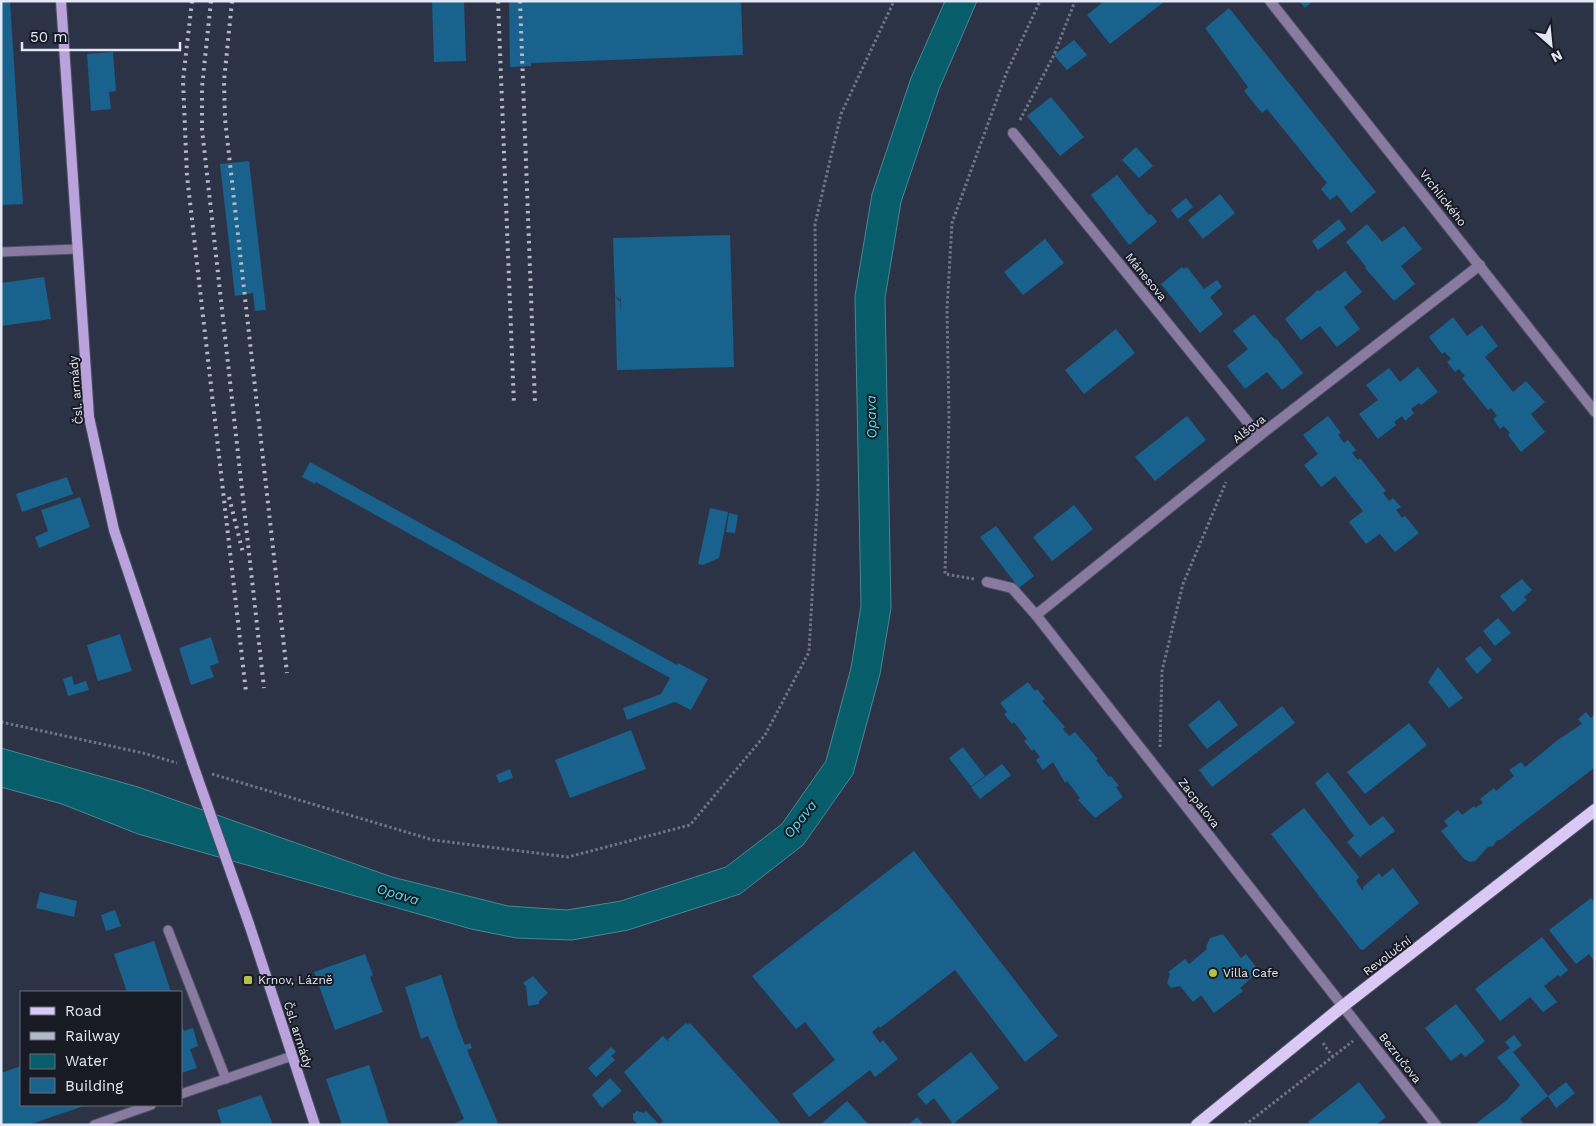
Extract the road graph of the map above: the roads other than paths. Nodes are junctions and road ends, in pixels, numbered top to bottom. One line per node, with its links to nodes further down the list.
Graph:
1 (62, 1): 4 (main road, Čsl. armády)
2 (1270, 1): 6 (street, Vrchlického)
3 (1013, 133): 8 (street, Mánesova)
4 (78, 249): 5 (lane); 14 (main road, Čsl. armády, bridge)
5 (1, 252)
6 (1480, 265): 7 (street, Vrchlického); 8 (street, Alšova)
7 (1595, 412)
8 (1260, 436): 10 (street, Alšova)
9 (987, 582): 10 (street, Zacpalova)
10 (1036, 616): 13 (street, Zacpalova)
11 (1595, 810): 13 (main road, Revoluční)
12 (168, 930): 15 (lane)
13 (1343, 1006): 20 (main road, Revoluční); 21 (street, Bezručova)
14 (292, 1056): 15 (lane); 19 (main road, Čsl. armády)
15 (226, 1079): 16 (lane)
16 (182, 1094)
17 (148, 1106): 18 (lane)
18 (94, 1125)
19 (315, 1125)
20 (1196, 1125)
21 (1436, 1125)

